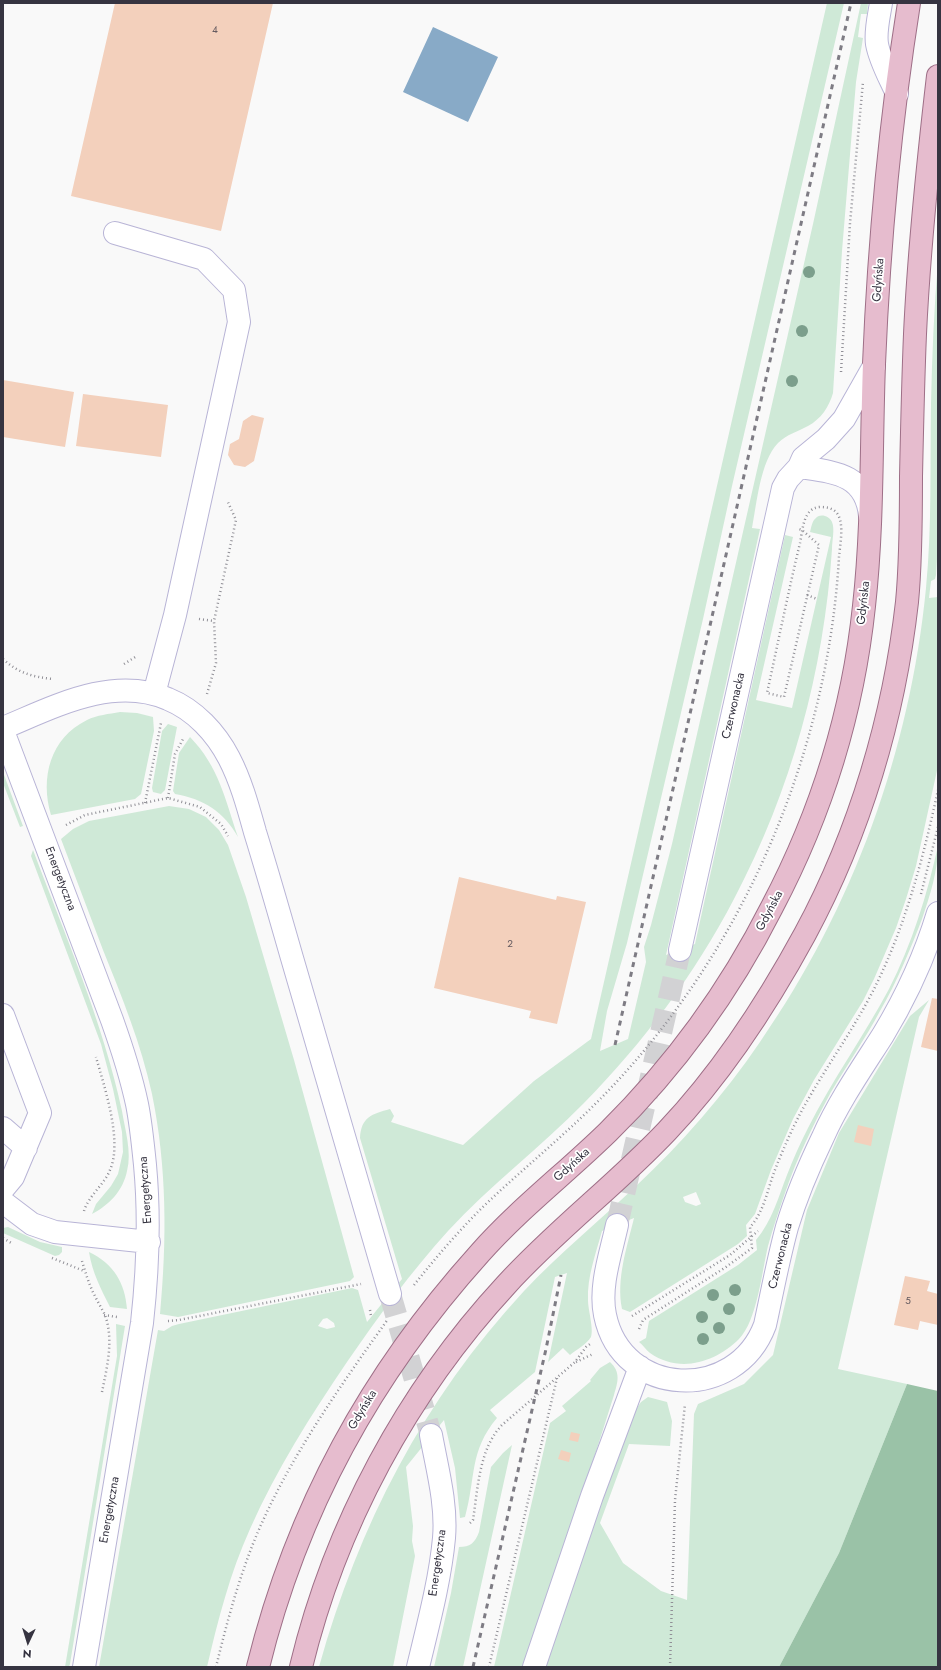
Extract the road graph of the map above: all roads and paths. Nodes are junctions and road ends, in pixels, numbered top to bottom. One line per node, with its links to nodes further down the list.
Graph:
1 (880, 3): 5 (street)
2 (909, 3): 5 (main road, Gdyńska)
3 (938, 76): 61 (main road)
4 (863, 79): 8 (path)
5 (897, 94): 7 (main road, Gdyńska)
6 (115, 233): 16 (street)
7 (874, 366): 9 (street, Czerwonacka); 11 (main road, Gdyńska)
8 (840, 378)
9 (799, 467): 11 (street); 33 (street, Czerwonacka)
10 (227, 499): 17 (path)
11 (870, 516): 60 (main road, Gdyńska)
12 (797, 529): 13 (path)
13 (802, 530): 14 (path); 14 (path); 42 (path)
14 (807, 595): 15 (path)
15 (817, 599)
16 (175, 614): 17 (path); 22 (street)
17 (214, 621): 23 (path)
18 (142, 653): 20 (path)
19 (3, 659): 21 (path)
20 (123, 666)
21 (57, 679)
22 (162, 697): 23 (street, Energetyczna); 24 (street, Energetyczna); 27 (path)
23 (194, 715): 26 (path); 45 (street, Energetyczna)
24 (3, 730): 29 (street, Energetyczna)
25 (938, 790): 40 (path)
26 (168, 798): 27 (path); 30 (path)
27 (144, 803): 29 (path)
28 (938, 827): 31 (path)
29 (44, 836): 41 (street, Energetyczna)
30 (232, 843)
31 (920, 897)
32 (938, 913): 55 (street, Czerwonacka)
33 (680, 950)
34 (3, 1015): 36 (street)
35 (3, 1128): 36 (street)
36 (26, 1148): 37 (street)
37 (4, 1203): 41 (street)
38 (617, 1225): 53 (street, Czerwonacka)
39 (760, 1229): 40 (path)
40 (751, 1238): 47 (path); 49 (path)
41 (149, 1242): 58 (street, Energetyczna)
42 (411, 1289)
43 (365, 1290): 48 (path)
44 (368, 1303): 46 (path)
45 (391, 1303): 59 (path)
46 (372, 1316)
47 (632, 1316)
48 (179, 1320)
49 (638, 1332)
50 (596, 1340): 52 (path)
51 (597, 1355): 52 (path)
52 (575, 1362): 54 (path)
53 (640, 1366): 55 (street, Czerwonacka); 64 (street)
54 (557, 1378): 57 (path); 63 (path)
55 (688, 1382): 65 (path)
56 (431, 1435): 57 (street, Energetyczna)
57 (444, 1537): 62 (street, Energetyczna)
58 (84, 1667)
59 (216, 1667)
60 (258, 1667)
61 (300, 1667)
62 (418, 1667)
63 (489, 1667)
64 (534, 1667)
65 (670, 1667)

